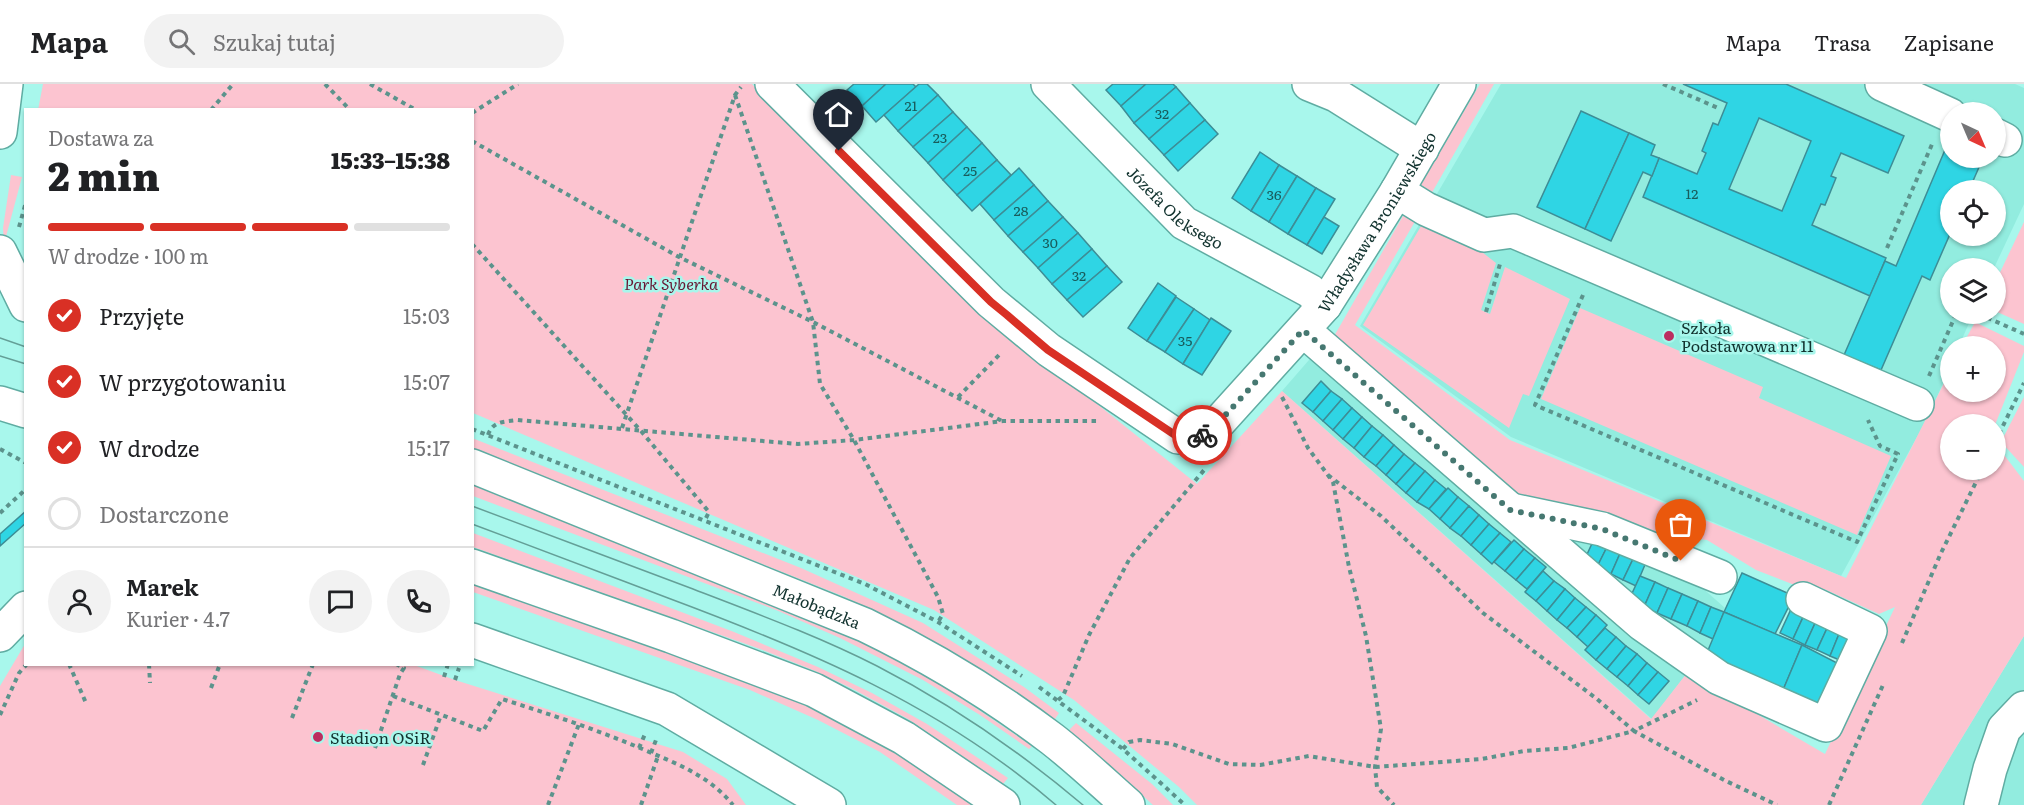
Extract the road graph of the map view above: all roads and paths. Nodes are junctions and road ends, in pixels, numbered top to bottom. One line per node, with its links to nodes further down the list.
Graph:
1 (6, 84): 20 (street)
2 (233, 84): 14 (path)
3 (326, 84): 15 (path)
4 (370, 84): 16 (path)
5 (519, 84): 18 (path)
6 (743, 84): 13 (path)
7 (772, 84): 40 (street)
8 (1048, 84): 34 (street, Józefa Oleksego)
9 (1309, 84): 23 (street)
10 (1459, 84): 23 (street, Władysława Broniewskiego)
11 (1663, 84): 17 (path)
12 (1882, 84): 19 (street)
13 (735, 95): 30 (path); 37 (path)
14 (213, 108)
15 (348, 108)
16 (412, 108)
17 (1718, 108)
18 (474, 112)
19 (1940, 127)
20 (0, 132)
21 (1940, 132): 28 (path)
22 (474, 142): 30 (path)
23 (1422, 149): 24 (street, Władysława Broniewskiego)
24 (1397, 191): 34 (street, Władysława Broniewskiego); 46 (street)
25 (24, 207): 26 (path)
26 (9, 242): 33 (street)
27 (474, 246): 48 (path)
28 (1887, 248)
29 (1503, 254): 36 (path)
30 (679, 257): 37 (path); 48 (path)
31 (1584, 291): 49 (path)
32 (0, 299): 35 (street)
33 (24, 299)
34 (1325, 305): 41 (street, Władysława Broniewskiego)
35 (24, 306)
36 (1486, 312)
37 (813, 322): 45 (path); 55 (path)
38 (1952, 324): 46 (path)
39 (2002, 324): 42 (path)
40 (1024, 329): 45 (path); 47 (street)
41 (1303, 330): 47 (street, Władysława Broniewskiego); 63 (street)
42 (2024, 334)
43 (2024, 383): 50 (path)
44 (1279, 389): 60 (path)
45 (958, 397): 51 (path)
46 (1917, 404)
47 (1136, 409): 51 (path)
48 (627, 415): 52 (path); 53 (path)
49 (1868, 420)
50 (2006, 420)
51 (1003, 421): 55 (path)
52 (622, 428): 53 (path); 54 (path)
53 (640, 431): 55 (path); 65 (path)
54 (488, 435)
55 (855, 440): 70 (path)
56 (0, 449): 57 (path)
57 (24, 462)
58 (474, 467): 109 (street, Małobądzka)
59 (1204, 470): 89 (path)
60 (1328, 475): 96 (path); 103 (path)
61 (1977, 480): 73 (path)
62 (24, 491): 64 (path)
63 (1510, 510): 67 (street); 85 (street)
64 (0, 513)
65 (705, 520)
66 (474, 567): 108 (street)
67 (1720, 577)
68 (1803, 599): 85 (street)
69 (24, 610): 71 (street)
70 (938, 622)
71 (0, 635)
72 (474, 641): 107 (street)
73 (1897, 652)
74 (25, 666): 92 (path)
75 (70, 666): 90 (path)
76 (149, 666): 84 (path)
77 (219, 666): 87 (path)
78 (312, 666): 94 (path)
79 (400, 666): 88 (path)
80 (447, 666): 82 (path)
81 (459, 666): 83 (path)
82 (444, 677)
83 (455, 680)
84 (150, 683)
85 (1730, 683): 96 (path)
86 (1883, 685): 112 (path)
87 (211, 688)
88 (393, 696): 93 (path); 98 (path)
89 (1059, 700)
90 (86, 703)
91 (2024, 708): 113 (street)
92 (0, 715)
93 (441, 715): 95 (path); 102 (path)
94 (292, 718)
95 (579, 724): 99 (path); 104 (path)
96 (1634, 731): 103 (path); 111 (path)
97 (642, 743): 99 (path)
98 (375, 748)
99 (639, 748): 101 (path)
100 (1123, 749): 103 (path)
101 (658, 756): 105 (path); 106 (path)
102 (423, 765)
103 (1375, 767): 110 (path)
104 (548, 805)
105 (640, 805)
106 (733, 805)
107 (829, 805)
108 (1003, 805)
109 (1128, 805)
110 (1394, 805)
111 (1777, 805)
112 (1829, 805)
113 (1980, 805)

